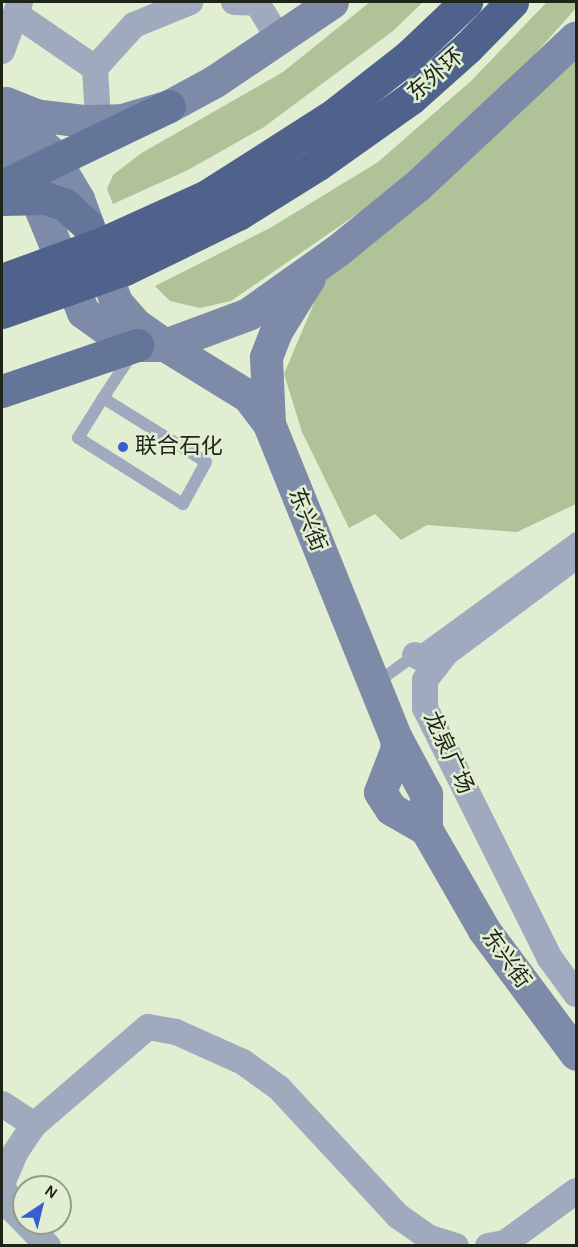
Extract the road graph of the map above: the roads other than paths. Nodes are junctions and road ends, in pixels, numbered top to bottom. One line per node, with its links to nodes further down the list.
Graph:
1 (190, 2): 10 (street)
2 (234, 2): 8 (street)
3 (332, 2): 8 (main road)
4 (466, 2): 13 (highway, 东外环)
5 (512, 2): 13 (highway, 东外环)
6 (18, 8): 9 (street); 10 (street)
7 (576, 37): 17 (main road)
8 (279, 39): 12 (main road)
9 (2, 51)
10 (95, 68): 12 (street)
11 (2, 101): 12 (main road)
12 (104, 127): 15 (main road)
13 (344, 127): 18 (highway); 19 (highway)
14 (8, 132): 15 (main road)
15 (41, 185): 16 (main road); 20 (main road, 东兴街); 20 (main road, 东兴街)
16 (2, 199)
17 (316, 265): 20 (main road); 23 (main road)
18 (2, 280)
19 (2, 312)
20 (151, 345): 21 (main road); 22 (lane); 23 (main road, 东兴街)
21 (2, 392)
22 (103, 398): 22 (lane)
23 (269, 423): 26 (main road, 东兴街)
24 (576, 544): 25 (street, 龙泉广场)
25 (426, 661): 26 (lane); 27 (street, 龙泉广场)
26 (374, 685): 28 (main road, 东兴街)
27 (555, 965): 28 (street); 29 (street, 龙泉广场)
28 (526, 987): 30 (main road, 东兴街)
29 (576, 994)
30 (576, 1054)
31 (2, 1104): 32 (street)
32 (34, 1125): 34 (street); 35 (street)
33 (576, 1191): 36 (street)
34 (48, 1245)
35 (456, 1245)
36 (488, 1245)

